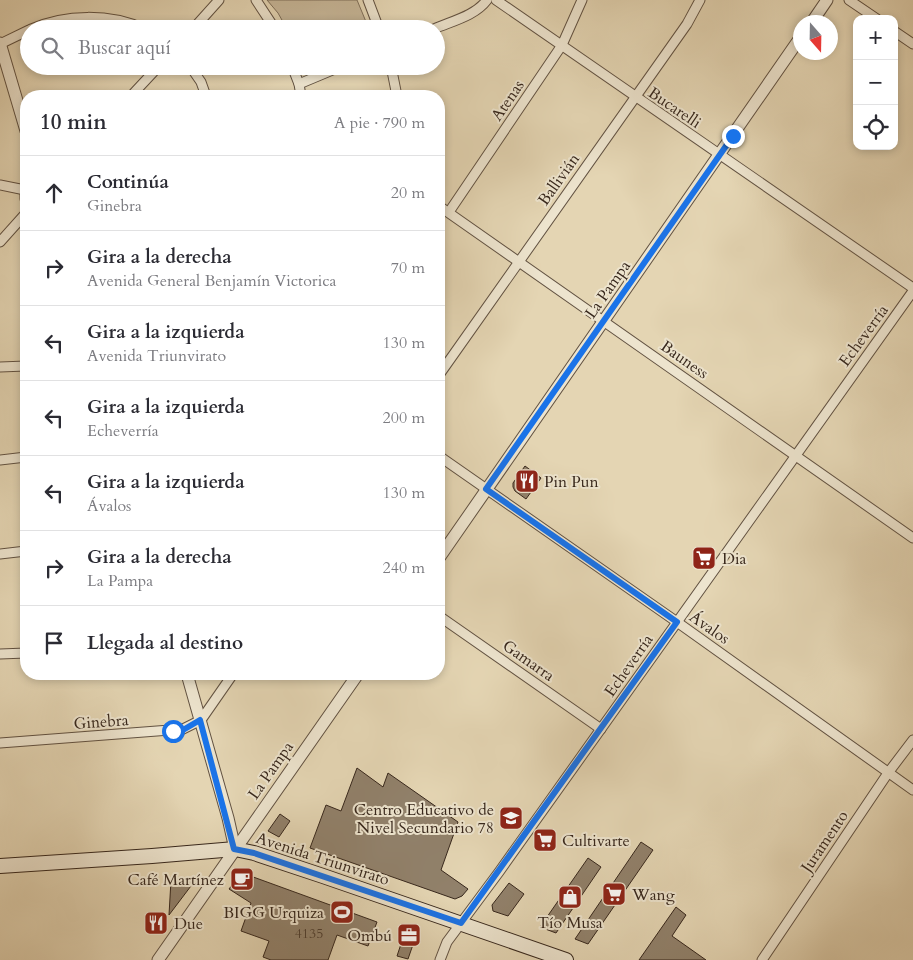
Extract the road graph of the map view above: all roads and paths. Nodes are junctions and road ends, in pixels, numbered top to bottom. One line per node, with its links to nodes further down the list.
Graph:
1 (219, 0): 14 (street)
2 (256, 0): 15 (street)
3 (368, 0): 16 (street)
4 (487, 0): 17 (street)
5 (496, 0): 22 (street, Bucarelli)
6 (582, 0): 22 (street, Atenas)
7 (700, 0): 34 (street, Ballivián)
8 (827, 0): 10 (street)
9 (849, 0): 11 (street)
10 (817, 15)
11 (871, 15)
12 (58, 20): 13 (street)
13 (113, 20)
14 (201, 20)
15 (268, 20)
16 (376, 20)
17 (445, 24)
18 (20, 34): 20 (street)
19 (898, 34): 21 (street)
20 (0, 43): 35 (street)
21 (913, 44)
22 (562, 45): 34 (street, Bucarelli); 40 (street, Atenas)
23 (793, 48): 36 (street, La Pampa)
24 (151, 75): 30 (street)
25 (196, 75): 31 (street)
26 (296, 75): 29 (street)
27 (320, 75): 29 (street)
28 (394, 75): 33 (street)
29 (299, 84): 32 (street)
30 (137, 90)
31 (204, 90)
32 (300, 90)
33 (396, 90)
34 (635, 97): 36 (street, Bucarelli); 43 (street, Ballivián)
35 (20, 111)
36 (720, 155): 44 (street, Bucarelli); 45 (street, La Pampa)
37 (0, 185): 38 (street)
38 (20, 190)
39 (445, 210): 40 (street, Bauness)
40 (449, 212): 43 (street, Bauness)
41 (20, 220): 42 (street)
42 (0, 242)
43 (519, 260): 45 (street, Bauness); 47 (street, Ballivián)
44 (913, 290): 49 (street, Echeverría)
45 (604, 321): 49 (street, Bauness); 53 (street, La Pampa)
46 (20, 366): 48 (street)
47 (445, 366)
48 (0, 368)
49 (796, 455): 54 (street, Bauness); 59 (street, Echeverría)
50 (20, 458): 51 (street)
51 (0, 460)
52 (445, 460): 53 (street, Ávalos)
53 (486, 489): 55 (street, La Pampa); 59 (street, Ávalos)
54 (913, 538)
55 (445, 549)
56 (20, 552): 57 (street)
57 (0, 554)
58 (445, 620): 66 (street, Gamarra)
59 (677, 622): 66 (street, Echeverría); 69 (street, Ávalos)
60 (20, 653): 61 (street)
61 (0, 654)
62 (189, 680): 65 (street)
63 (229, 680): 65 (street)
64 (354, 680): 71 (street, La Pampa)
65 (200, 720): 68 (street, Ginebra); 71 (street)
66 (601, 729): 73 (street, Echeverría)
67 (913, 740): 69 (street, Juramento)
68 (0, 743)
69 (888, 773): 70 (street, Ávalos); 77 (street, Juramento)
70 (913, 790)
71 (234, 849): 72 (main road, Avenida Triunvirato); 73 (main road, Avenida Triunvirato); 74 (street, La Pampa)
72 (0, 866)
73 (461, 923): 75 (street, Echeverría); 76 (main road, Avenida Triunvirato)
74 (158, 960)
75 (440, 960)
76 (566, 960)
77 (762, 960)

